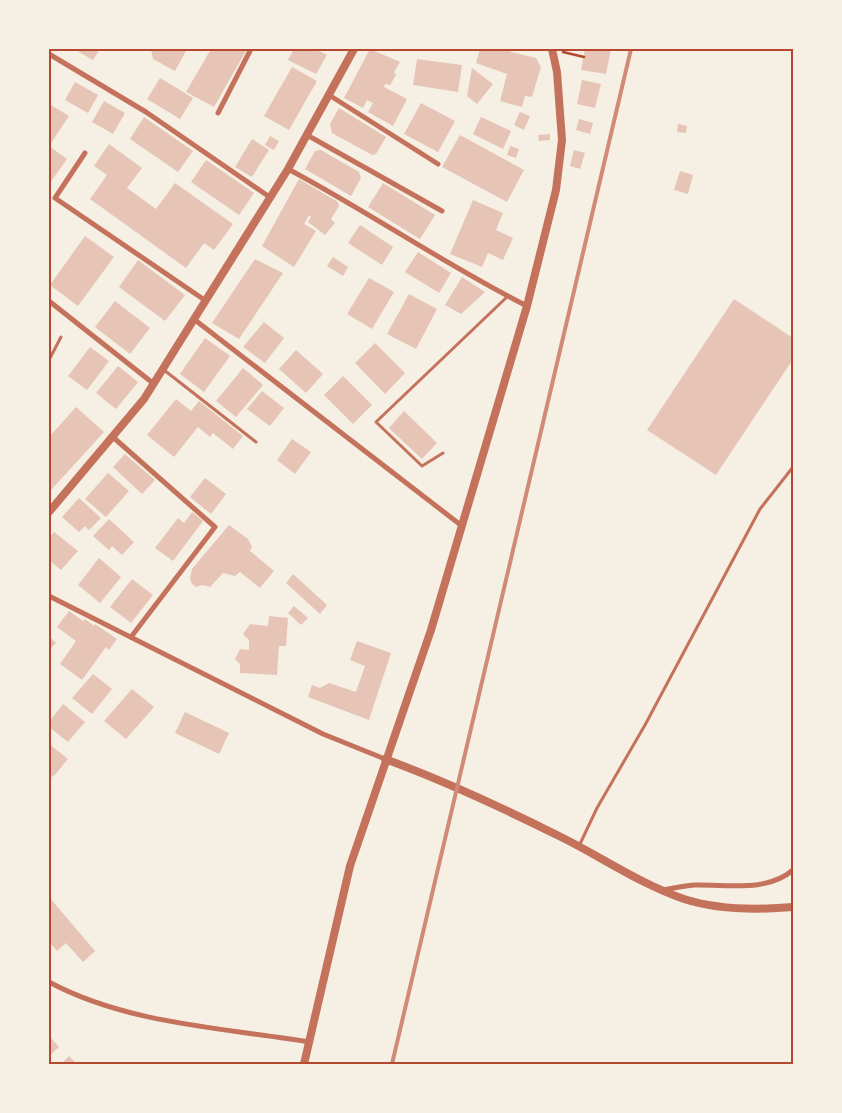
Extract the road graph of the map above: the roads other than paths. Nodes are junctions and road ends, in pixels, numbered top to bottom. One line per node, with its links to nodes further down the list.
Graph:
1 (251, 49): 6 (street)
2 (354, 49): 5 (street)
3 (552, 49): 16 (street)
4 (49, 54): 11 (street)
5 (329, 95): 7 (street); 9 (street)
6 (218, 113)
7 (307, 134): 10 (street); 12 (street)
8 (85, 153): 15 (street)
9 (438, 164)
10 (288, 169): 11 (street); 13 (street)
11 (271, 198): 15 (street)
12 (442, 212)
13 (508, 296): 16 (street); 24 (lane)
14 (49, 301): 21 (street)
15 (206, 302): 17 (street)
16 (527, 306): 27 (street)
17 (195, 320): 20 (street); 27 (street)
18 (61, 337): 19 (lane)
19 (49, 360)
20 (163, 370): 21 (street); 23 (lane)
21 (154, 384): 22 (street)
22 (114, 438): 26 (street); 29 (street)
23 (256, 442)
24 (443, 453)
25 (793, 467): 31 (lane)
26 (49, 512)
27 (462, 526): 30 (street)
28 (49, 596): 29 (street)
29 (131, 637): 30 (street)
30 (385, 759): 31 (street); 36 (street)
31 (579, 846): 33 (street)
32 (793, 870): 33 (street)
33 (662, 890): 34 (street)
34 (793, 907)
35 (49, 982): 36 (street)
36 (310, 1042): 37 (street)
37 (304, 1064)

